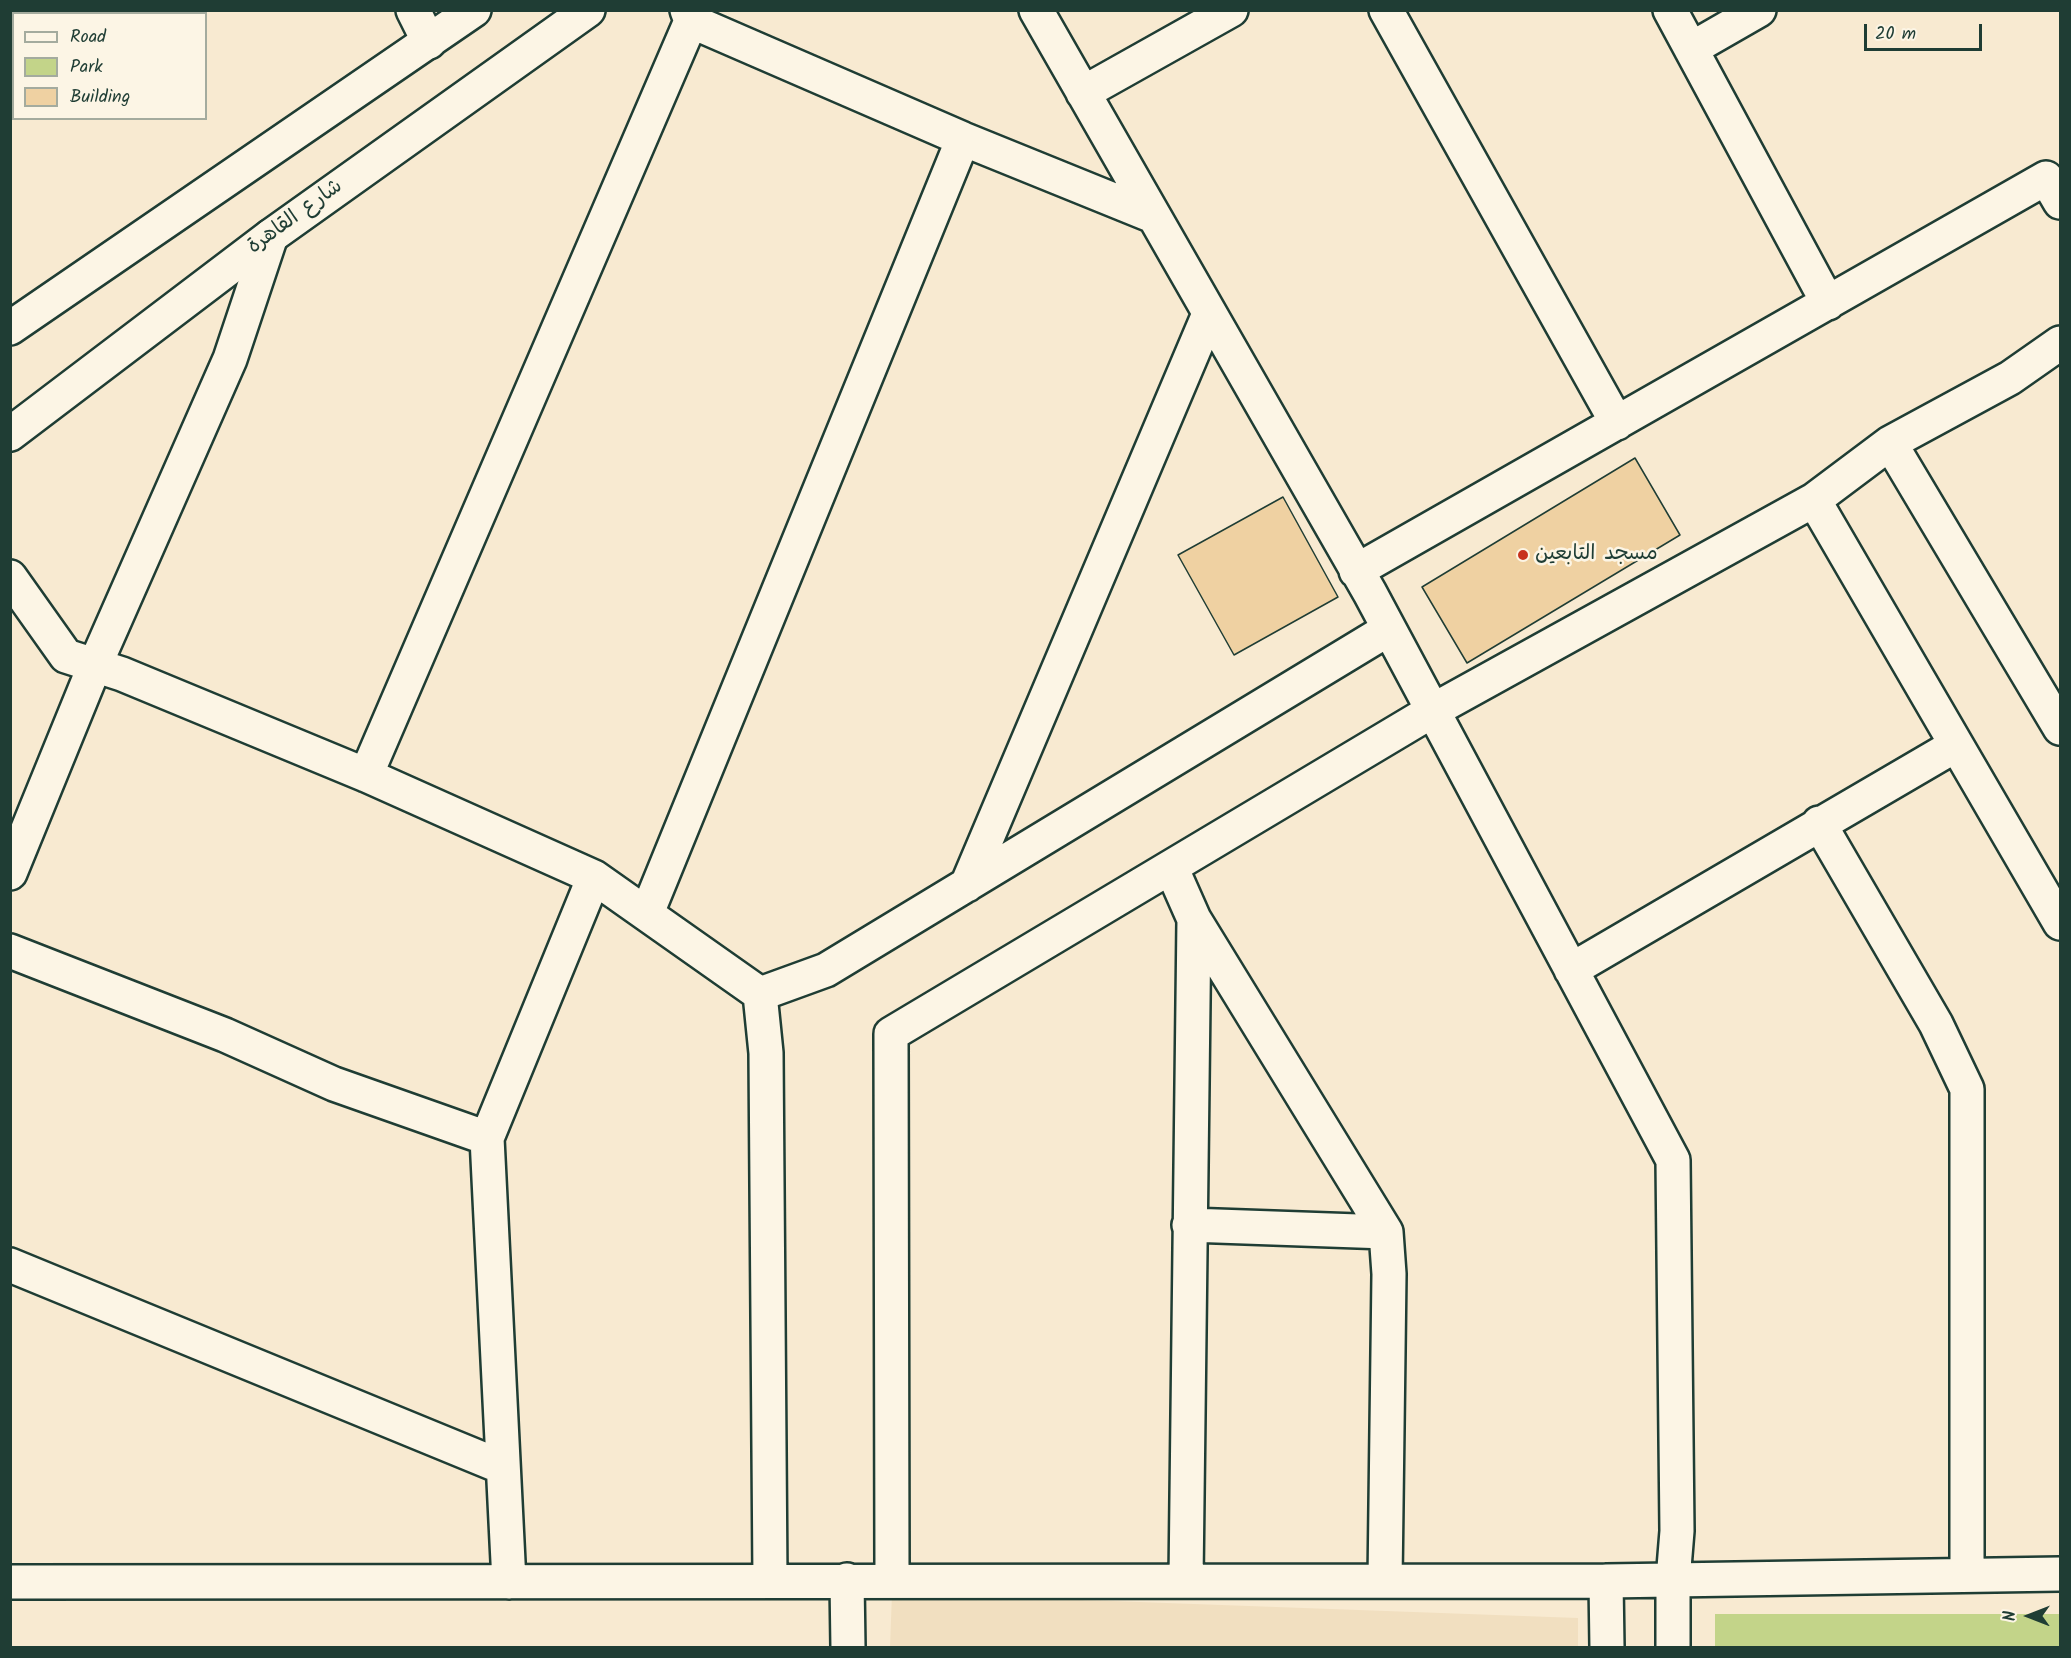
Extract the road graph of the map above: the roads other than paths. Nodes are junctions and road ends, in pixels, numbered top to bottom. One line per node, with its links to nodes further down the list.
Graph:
1 (413, 10): 10 (street)
2 (474, 10): 10 (street)
3 (588, 10): 16 (street, شارع القاهرة)
4 (1036, 10): 12 (street)
5 (1231, 10): 12 (street)
6 (1386, 10): 21 (street)
7 (1670, 10): 11 (street)
8 (1759, 10): 11 (street)
9 (689, 16): 13 (street); 32 (street)
10 (429, 42): 19 (street)
11 (1691, 49): 17 (street)
12 (1083, 93): 15 (street)
13 (963, 139): 15 (street); 38 (street)
14 (2056, 183): 17 (street)
15 (1153, 216): 18 (street)
16 (271, 236): 22 (street, شارع القاهرة); 28 (street)
17 (1828, 303): 21 (street)
18 (1209, 314): 25 (street); 37 (street)
19 (10, 328)
20 (2061, 343): 23 (street)
21 (1617, 423): 25 (street)
22 (10, 434)
23 (1890, 443): 24 (street); 30 (street)
24 (1814, 500): 29 (street); 31 (street)
25 (1356, 571): 27 (street)
26 (10, 577): 28 (street)
27 (1389, 629): 29 (street); 37 (street)
28 (95, 665): 32 (street); 35 (street)
29 (1432, 711): 34 (street); 42 (street)
30 (2061, 728)
31 (1956, 745): 33 (street); 40 (street)
32 (366, 775): 36 (street)
33 (1819, 823): 42 (street); 49 (street)
34 (1171, 867): 39 (street); 53 (street)
35 (10, 873)
36 (594, 877): 38 (street); 44 (street)
37 (967, 885): 43 (street)
38 (647, 913): 43 (street)
39 (1194, 919): 45 (street); 46 (street)
40 (2061, 923)
41 (10, 951): 44 (street)
42 (1571, 970): 55 (street)
43 (760, 994): 51 (street)
44 (488, 1138): 48 (street)
45 (1189, 1225): 46 (street); 54 (street)
46 (1386, 1232): 56 (street)
47 (10, 1264): 48 (street)
48 (502, 1467): 59 (street)
49 (1967, 1574): 50 (street); 55 (street)
50 (2061, 1574)
51 (770, 1580): 52 (street); 59 (street)
52 (848, 1580): 53 (street); 60 (street)
53 (892, 1580): 54 (street)
54 (1186, 1580): 56 (street)
55 (1673, 1580): 57 (street); 62 (street)
56 (1385, 1581): 57 (street)
57 (1606, 1581): 61 (street)
58 (10, 1582): 59 (street)
59 (509, 1582)
60 (848, 1647)
61 (1606, 1647)
62 (1673, 1647)

